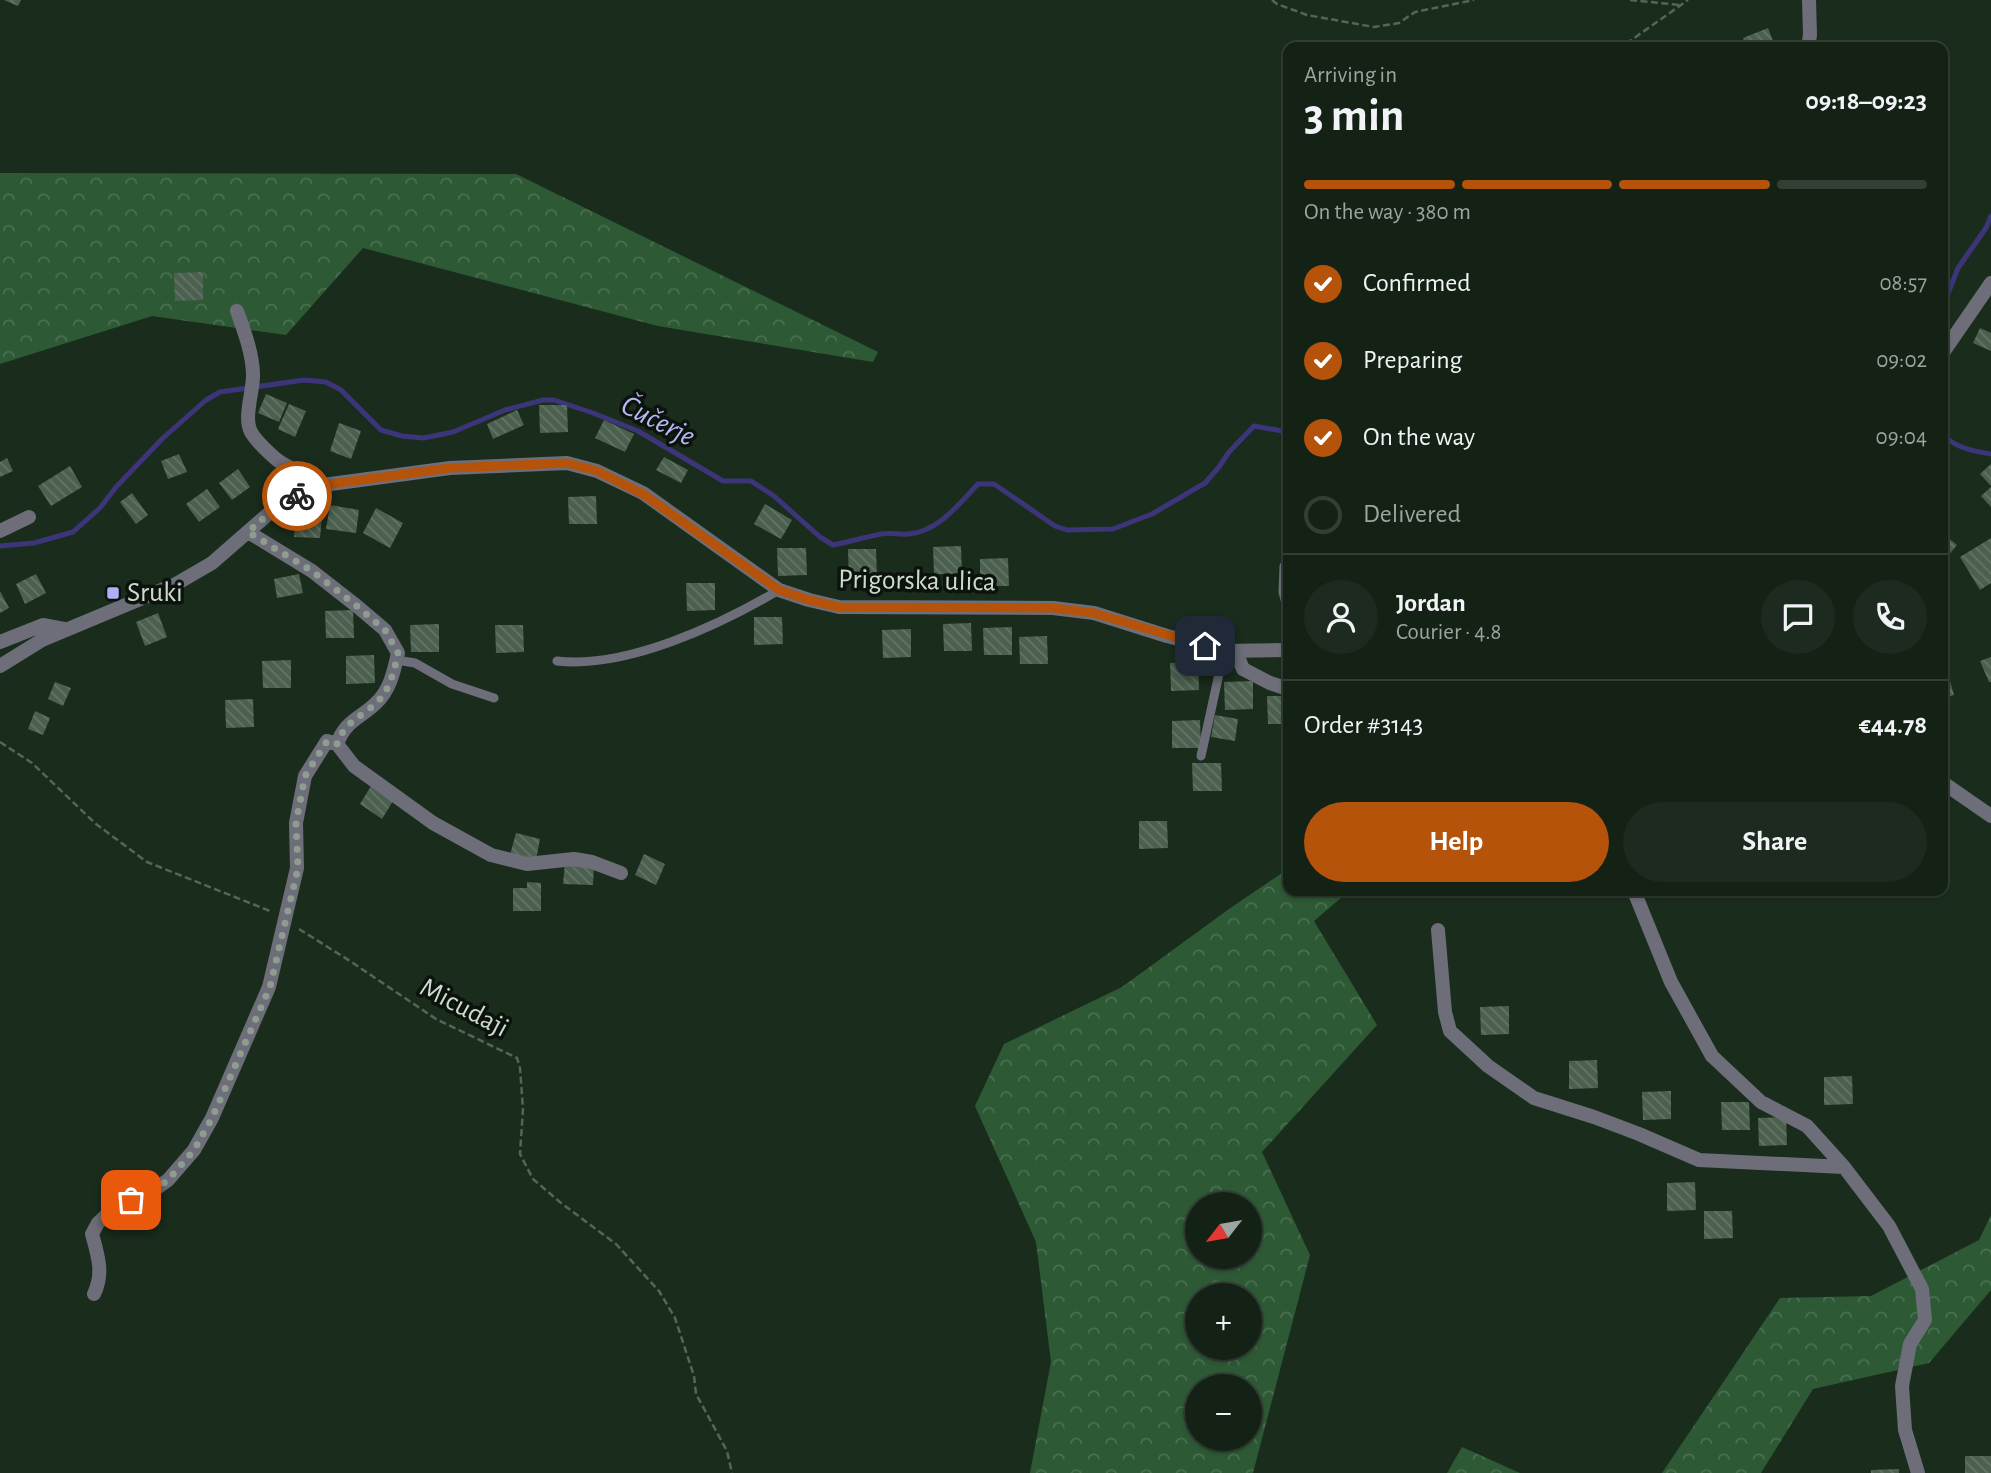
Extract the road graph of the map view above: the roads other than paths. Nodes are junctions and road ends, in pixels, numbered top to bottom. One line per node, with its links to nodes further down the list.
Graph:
1 (1809, 0): 2 (street)
2 (1809, 42)
3 (1991, 283): 5 (street)
4 (237, 311): 6 (street)
5 (1948, 345)
6 (312, 489): 9 (street, Prigorska ulica); 10 (street, Prigorska ulica)
7 (29, 517): 8 (street)
8 (0, 531)
9 (248, 532): 11 (street, Prigorska ulica); 15 (street)
10 (779, 590): 14 (street, Prigorska ulica); 16 (lane)
11 (66, 629): 12 (street); 17 (street, Prigorska ulica)
12 (0, 642)
13 (1283, 650): 14 (street, Prigorska ulica)
14 (1230, 651): 18 (street); 21 (lane)
15 (396, 660): 19 (lane); 20 (street)
16 (556, 661)
17 (0, 666)
18 (1283, 687)
19 (494, 698)
20 (337, 744): 24 (street); 28 (street)
21 (1201, 757)
22 (1948, 786): 23 (street)
23 (1991, 816)
24 (621, 873)
25 (1636, 896): 27 (street)
26 (1438, 930): 27 (street)
27 (1844, 1167): 29 (street)
28 (94, 1294)
29 (1918, 1473)

